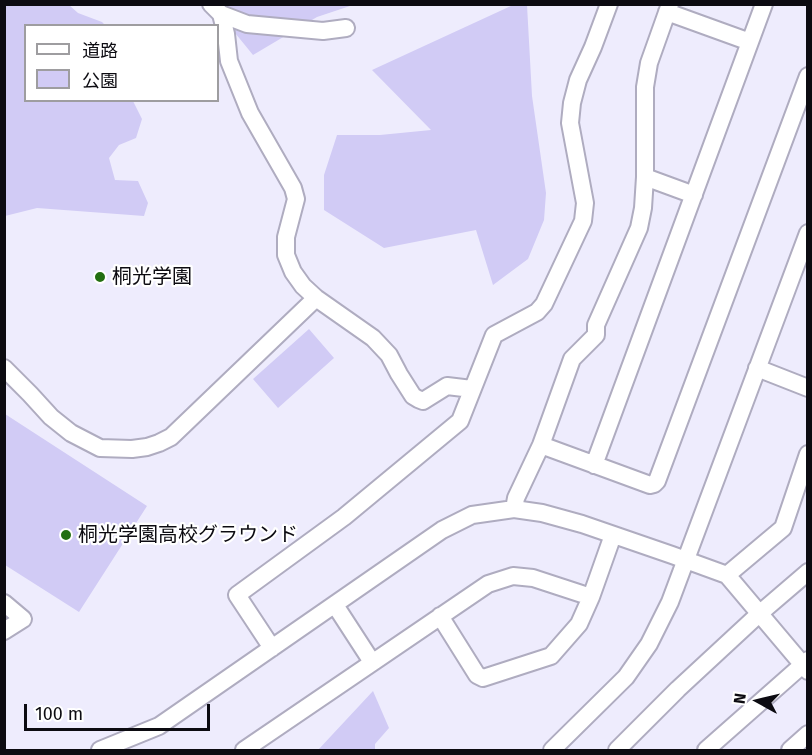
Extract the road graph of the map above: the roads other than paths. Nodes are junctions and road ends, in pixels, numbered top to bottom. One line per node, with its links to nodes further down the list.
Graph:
1 (609, 4): 15 (street)
2 (764, 4): 6 (street)
3 (669, 8): 6 (street); 8 (street)
4 (216, 9): 5 (street); 11 (street)
5 (346, 28)
6 (750, 42): 9 (street)
7 (807, 76): 18 (street)
8 (645, 177): 9 (street); 16 (street)
9 (694, 195): 18 (street)
10 (807, 233): 13 (street)
11 (316, 298): 12 (street); 15 (street)
12 (4, 368)
13 (757, 369): 14 (street); 21 (street)
14 (807, 388)
15 (472, 389): 30 (street)
16 (541, 445): 18 (street); 19 (street)
17 (807, 454): 23 (street)
18 (594, 465)
19 (514, 509): 20 (street); 26 (street)
20 (613, 535): 21 (street); 24 (street)
21 (685, 560): 23 (street); 36 (street)
22 (807, 572): 27 (street)
23 (727, 575): 27 (street)
24 (591, 597): 28 (street); 28 (street)
25 (4, 603): 29 (street)
26 (335, 605): 30 (street); 31 (street)
27 (759, 614): 32 (street); 37 (street)
28 (440, 616): 31 (street)
29 (4, 632)
30 (272, 648): 34 (street)
31 (372, 662): 35 (street)
32 (806, 665): 38 (street)
33 (807, 734): 39 (street)
34 (100, 750)
35 (244, 750)
36 (552, 750)
37 (618, 750)
38 (706, 750)
39 (790, 750)

